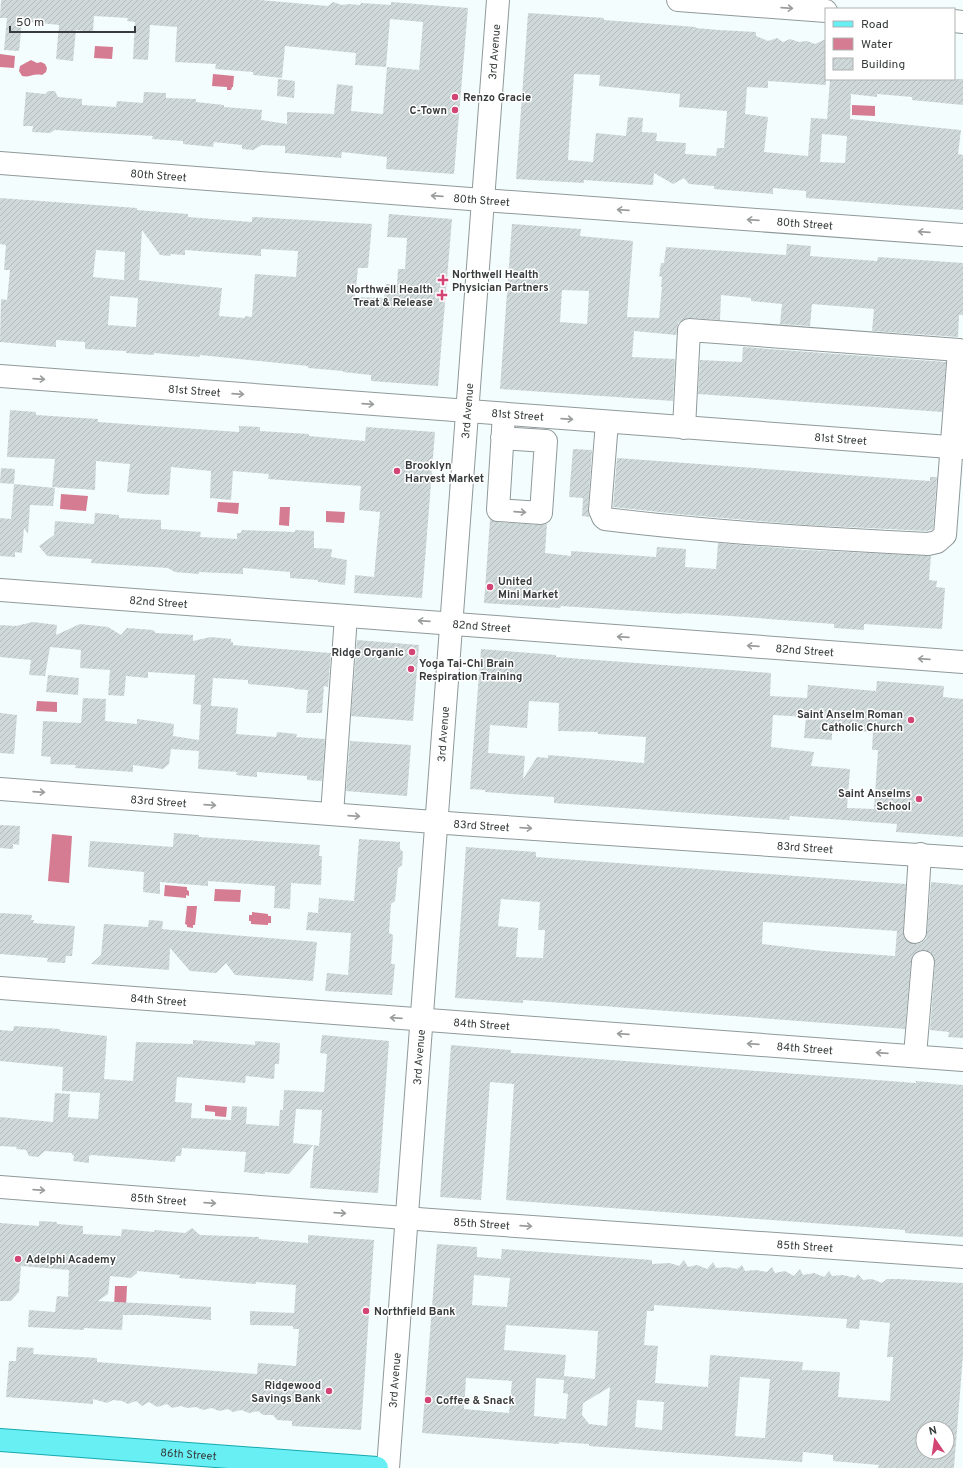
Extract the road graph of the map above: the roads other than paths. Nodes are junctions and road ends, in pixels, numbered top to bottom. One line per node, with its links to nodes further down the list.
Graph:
1 (498, 0): 5 (street, 3rd Avenue)
2 (678, 0): 3 (street, one-way to 3)
3 (825, 11)
4 (0, 163): 5 (street, 80th Street, one-way to 4)
5 (483, 200): 6 (street, 80th Street, one-way to 5); 8 (street, 3rd Avenue)
6 (963, 235)
7 (0, 376): 8 (street, 81st Street, one-way to 8)
8 (468, 411): 9 (street, 81st Street); 16 (street, 3rd Avenue)
9 (504, 414): 10 (street, 81st Street, one-way to 10); 12 (street)
10 (607, 422): 11 (street, 81st Street); 13 (street)
11 (684, 428): 13 (street, 81st Street); 13 (street)
12 (502, 438): 12 (street, one-way to 12)
13 (957, 448)
14 (0, 590): 15 (street, 82nd Street)
15 (346, 616): 16 (street, 82nd Street, one-way to 15); 19 (street)
16 (452, 623): 17 (street, 82nd Street, one-way to 16); 20 (street, 3rd Avenue)
17 (963, 662)
18 (0, 789): 19 (street, 83rd Street, one-way to 19)
19 (332, 814): 20 (street, 83rd Street, one-way to 20)
20 (437, 822): 21 (street, 83rd Street, one-way to 21); 26 (street, 3rd Avenue)
21 (920, 854): 22 (street, 83rd Street); 23 (street)
22 (963, 858)
23 (916, 932)
24 (923, 962): 27 (street)
25 (0, 988): 26 (street, 84th Street, one-way to 25)
26 (422, 1020): 27 (street, 84th Street, one-way to 26); 30 (street, 3rd Avenue)
27 (915, 1055): 28 (street, 84th Street)
28 (963, 1060)
29 (0, 1187): 30 (street, 85th Street, one-way to 30)
30 (407, 1218): 31 (street, 85th Street, one-way to 31); 34 (street, 3rd Avenue)
31 (963, 1257)
32 (0, 1440): 33 (main road, 86th Street)
33 (376, 1468)
34 (388, 1468)

